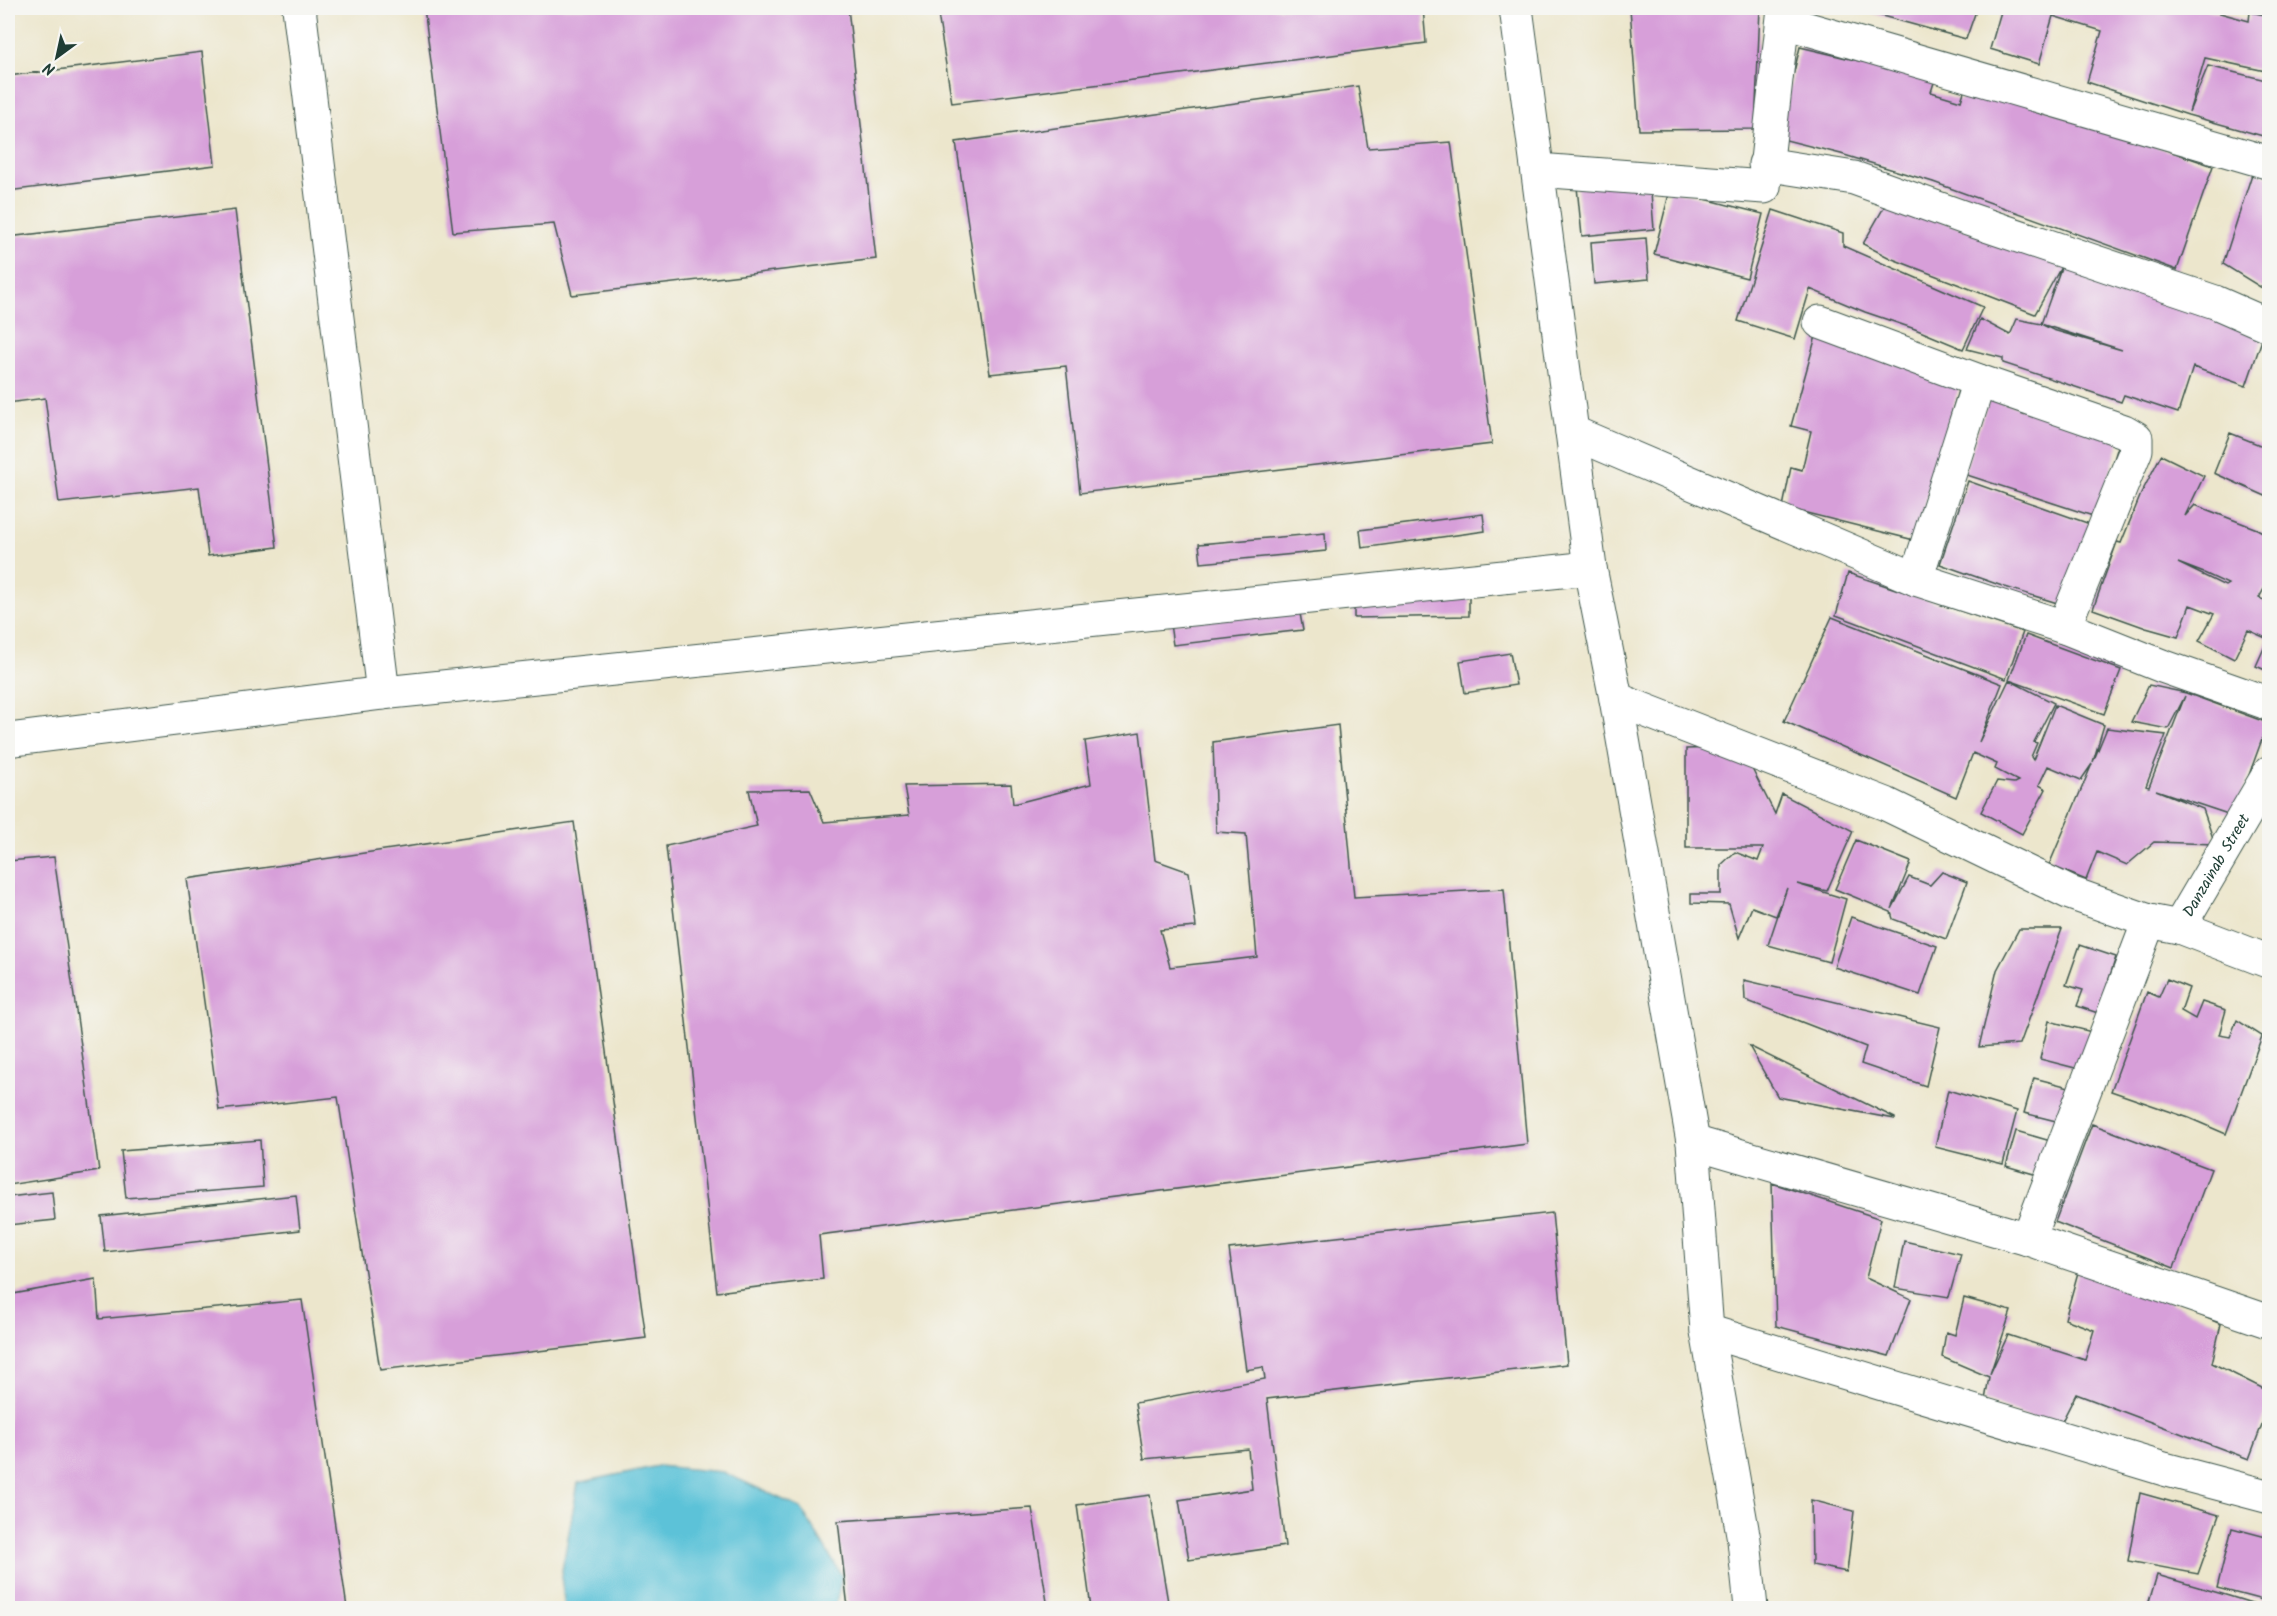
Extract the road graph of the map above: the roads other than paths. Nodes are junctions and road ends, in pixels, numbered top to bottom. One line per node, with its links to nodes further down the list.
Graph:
1 (300, 8): 14 (street)
2 (1516, 8): 6 (street)
3 (1784, 15): 4 (street); 5 (street)
4 (2270, 163)
5 (1765, 164): 6 (street); 8 (street)
6 (1538, 170): 10 (street)
7 (1820, 322): 9 (street)
8 (2270, 326)
9 (1979, 381): 12 (street); 13 (street)
10 (1572, 432): 11 (street); 12 (street)
11 (1590, 568): 14 (street); 15 (street)
12 (1916, 579): 13 (street)
13 (2064, 627): 16 (street)
14 (383, 693): 17 (street)
15 (1616, 699): 19 (street); 21 (street)
16 (2270, 704)
17 (8, 740)
18 (2270, 772): 19 (street, Danzainab Street)
19 (2164, 924): 20 (street); 22 (street, Danzainab Street)
20 (2270, 962)
21 (1693, 1142): 22 (street); 24 (street)
22 (2028, 1239): 23 (street)
23 (2270, 1322)
24 (1707, 1331): 25 (street); 26 (street)
25 (2270, 1497)
26 (1751, 1608)

